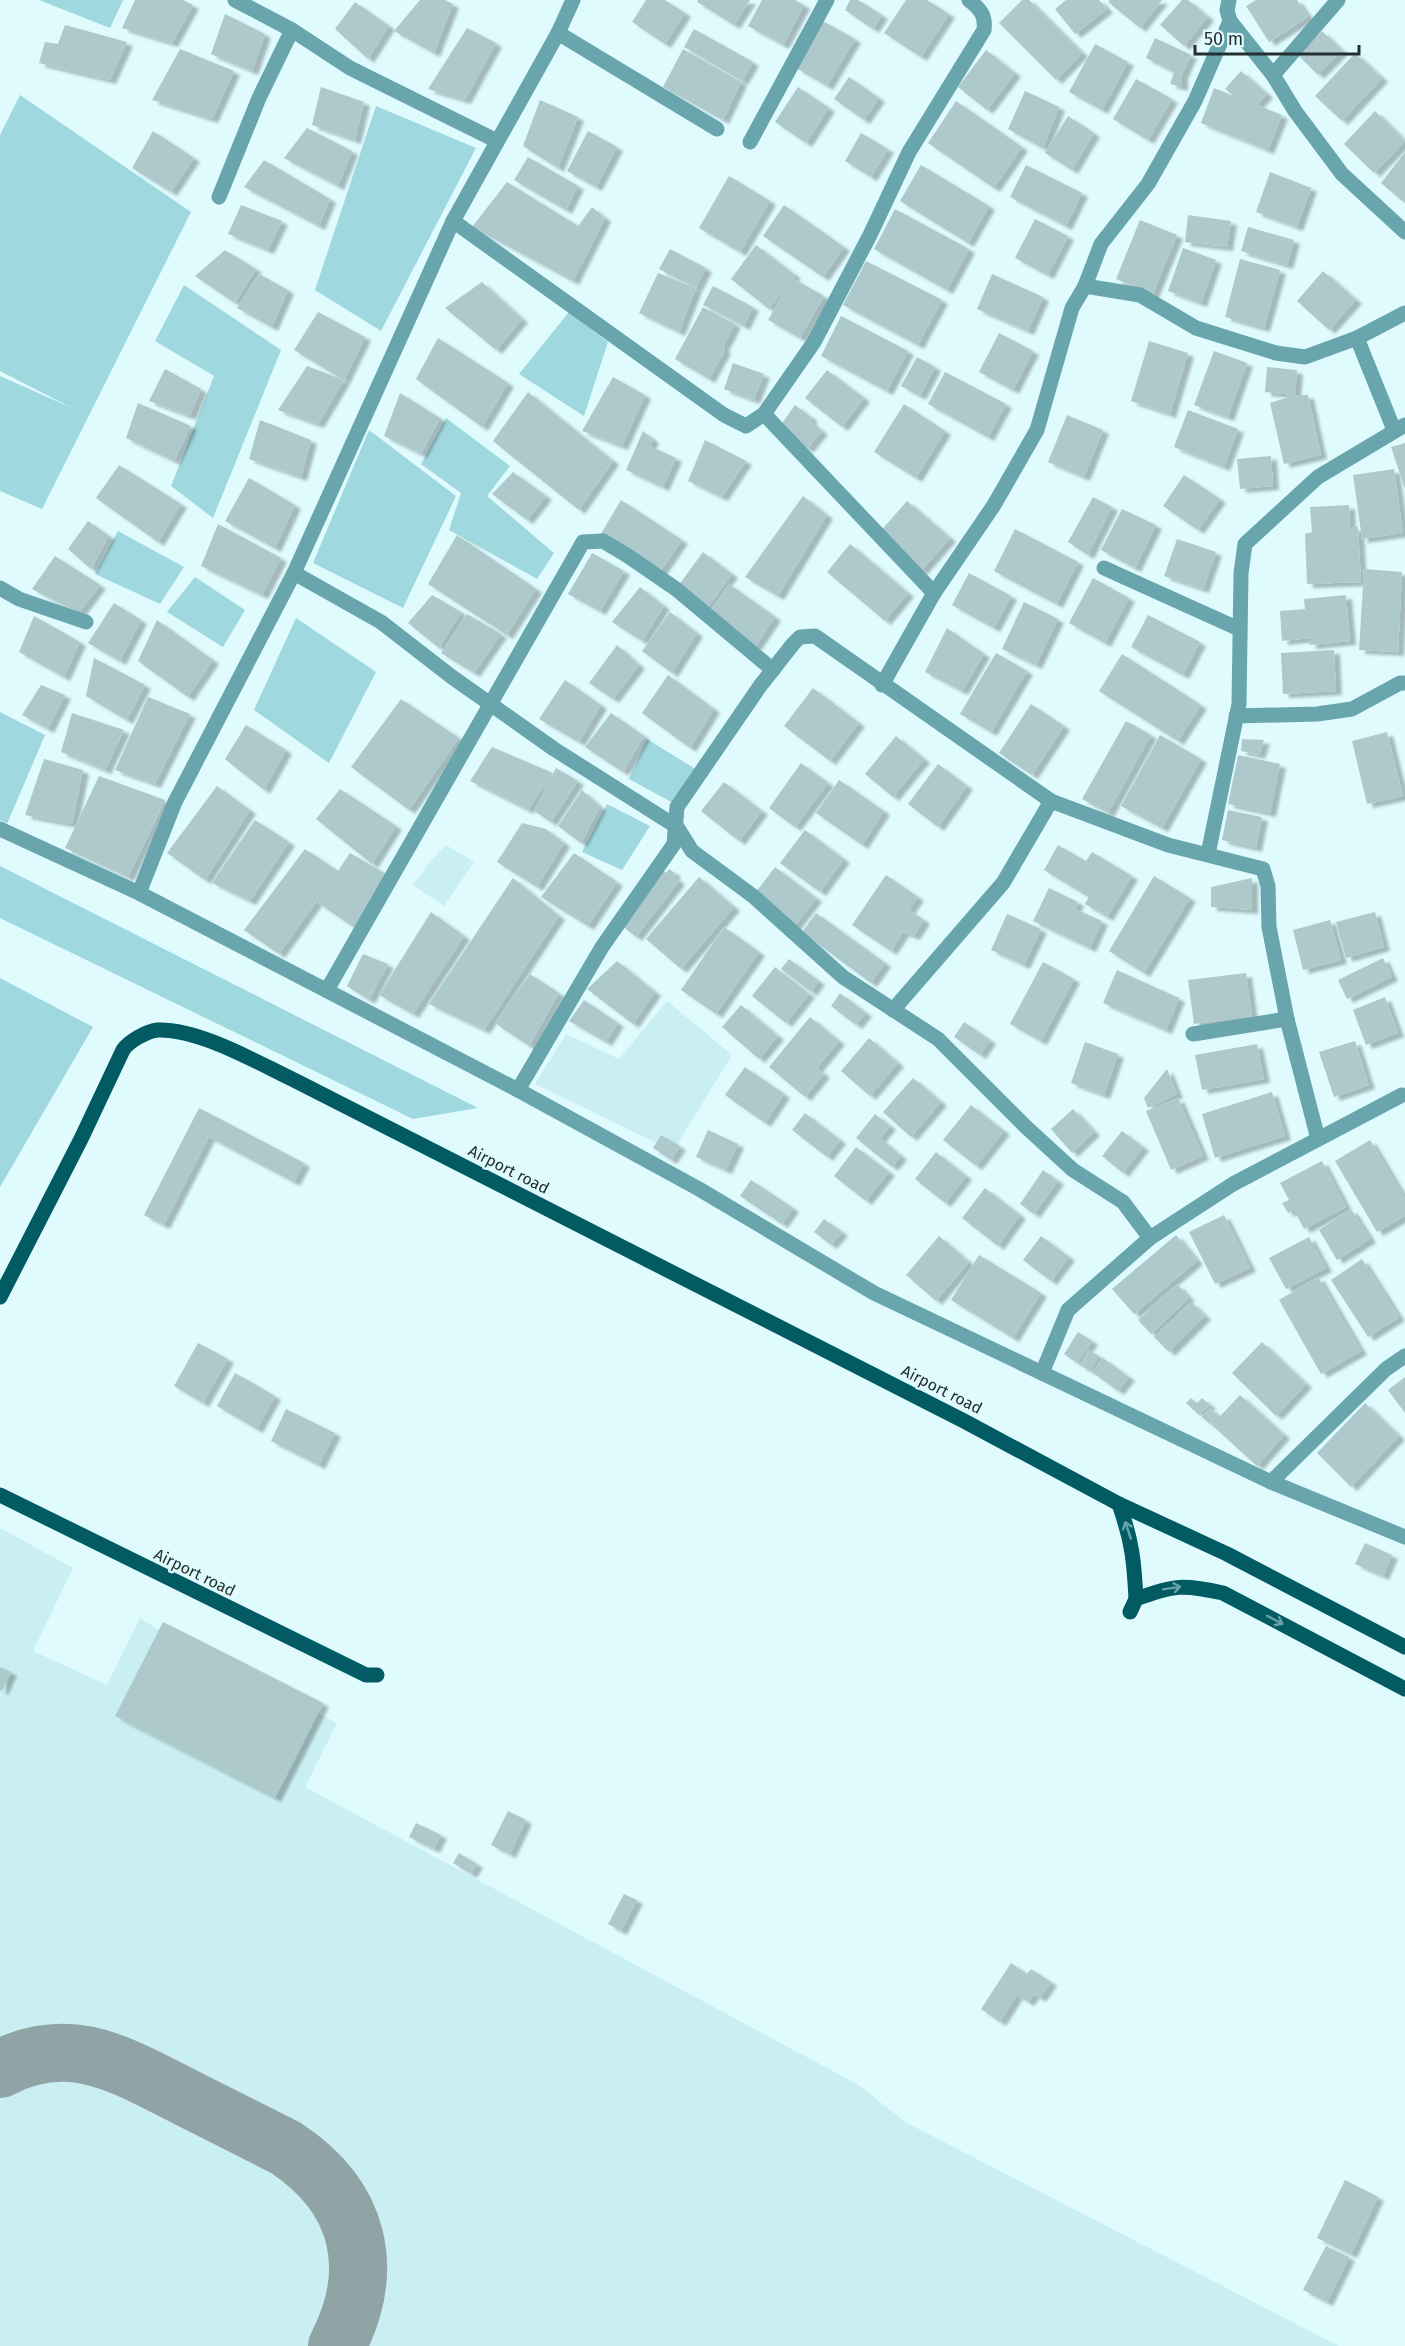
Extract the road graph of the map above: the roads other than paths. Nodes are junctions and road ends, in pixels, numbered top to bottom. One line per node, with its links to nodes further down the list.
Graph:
1 (235, 0): 8 (street)
2 (573, 0): 9 (street)
3 (827, 0): 13 (street)
4 (969, 0): 20 (street)
5 (1213, 0): 7 (street)
6 (1338, 0): 10 (street)
7 (1229, 10): 10 (street); 17 (street)
8 (292, 30): 12 (street); 14 (street)
9 (558, 33): 11 (street); 12 (street)
10 (1272, 75): 16 (street)
11 (717, 129)
12 (497, 141): 15 (street)
13 (750, 142)
14 (219, 197)
15 (453, 221): 20 (street); 23 (street)
16 (1405, 232)
17 (1085, 286): 19 (street); 25 (street)
18 (1405, 313): 19 (street)
19 (1357, 338): 21 (street)
20 (764, 414): 25 (street)
21 (1400, 428): 27 (street)
22 (1104, 568): 27 (street)
23 (294, 573): 31 (street); 37 (street)
24 (0, 588): 26 (street)
25 (934, 593): 30 (street)
26 (86, 622)
27 (1239, 629): 32 (street)
28 (773, 670): 30 (street); 31 (street); 34 (street)
29 (1405, 682): 32 (street)
30 (882, 685): 33 (street)
31 (492, 704): 34 (street); 38 (street)
32 (1236, 716): 36 (street)
33 (1051, 801): 36 (street); 39 (street)
34 (677, 827): 39 (street); 42 (street)
35 (0, 830): 37 (street)
36 (1208, 854): 40 (street)
37 (139, 893): 38 (street)
38 (327, 990): 42 (street)
39 (893, 1010): 45 (street)
40 (1287, 1019): 41 (street); 44 (street)
41 (1193, 1034)
42 (518, 1090): 48 (street)
43 (1402, 1095): 44 (street)
44 (1318, 1138): 45 (street)
45 (1150, 1239): 48 (street)
46 (0, 1297): 51 (main road, Airport road)
47 (1405, 1356): 49 (street)
48 (1042, 1373): 49 (street)
49 (1271, 1482): 52 (street)
50 (0, 1495): 54 (main road, Airport road)
51 (1119, 1504): 53 (main road, Airport road); 55 (main road)
52 (1405, 1537)
53 (1405, 1647)
54 (377, 1675)
55 (1405, 1689)

